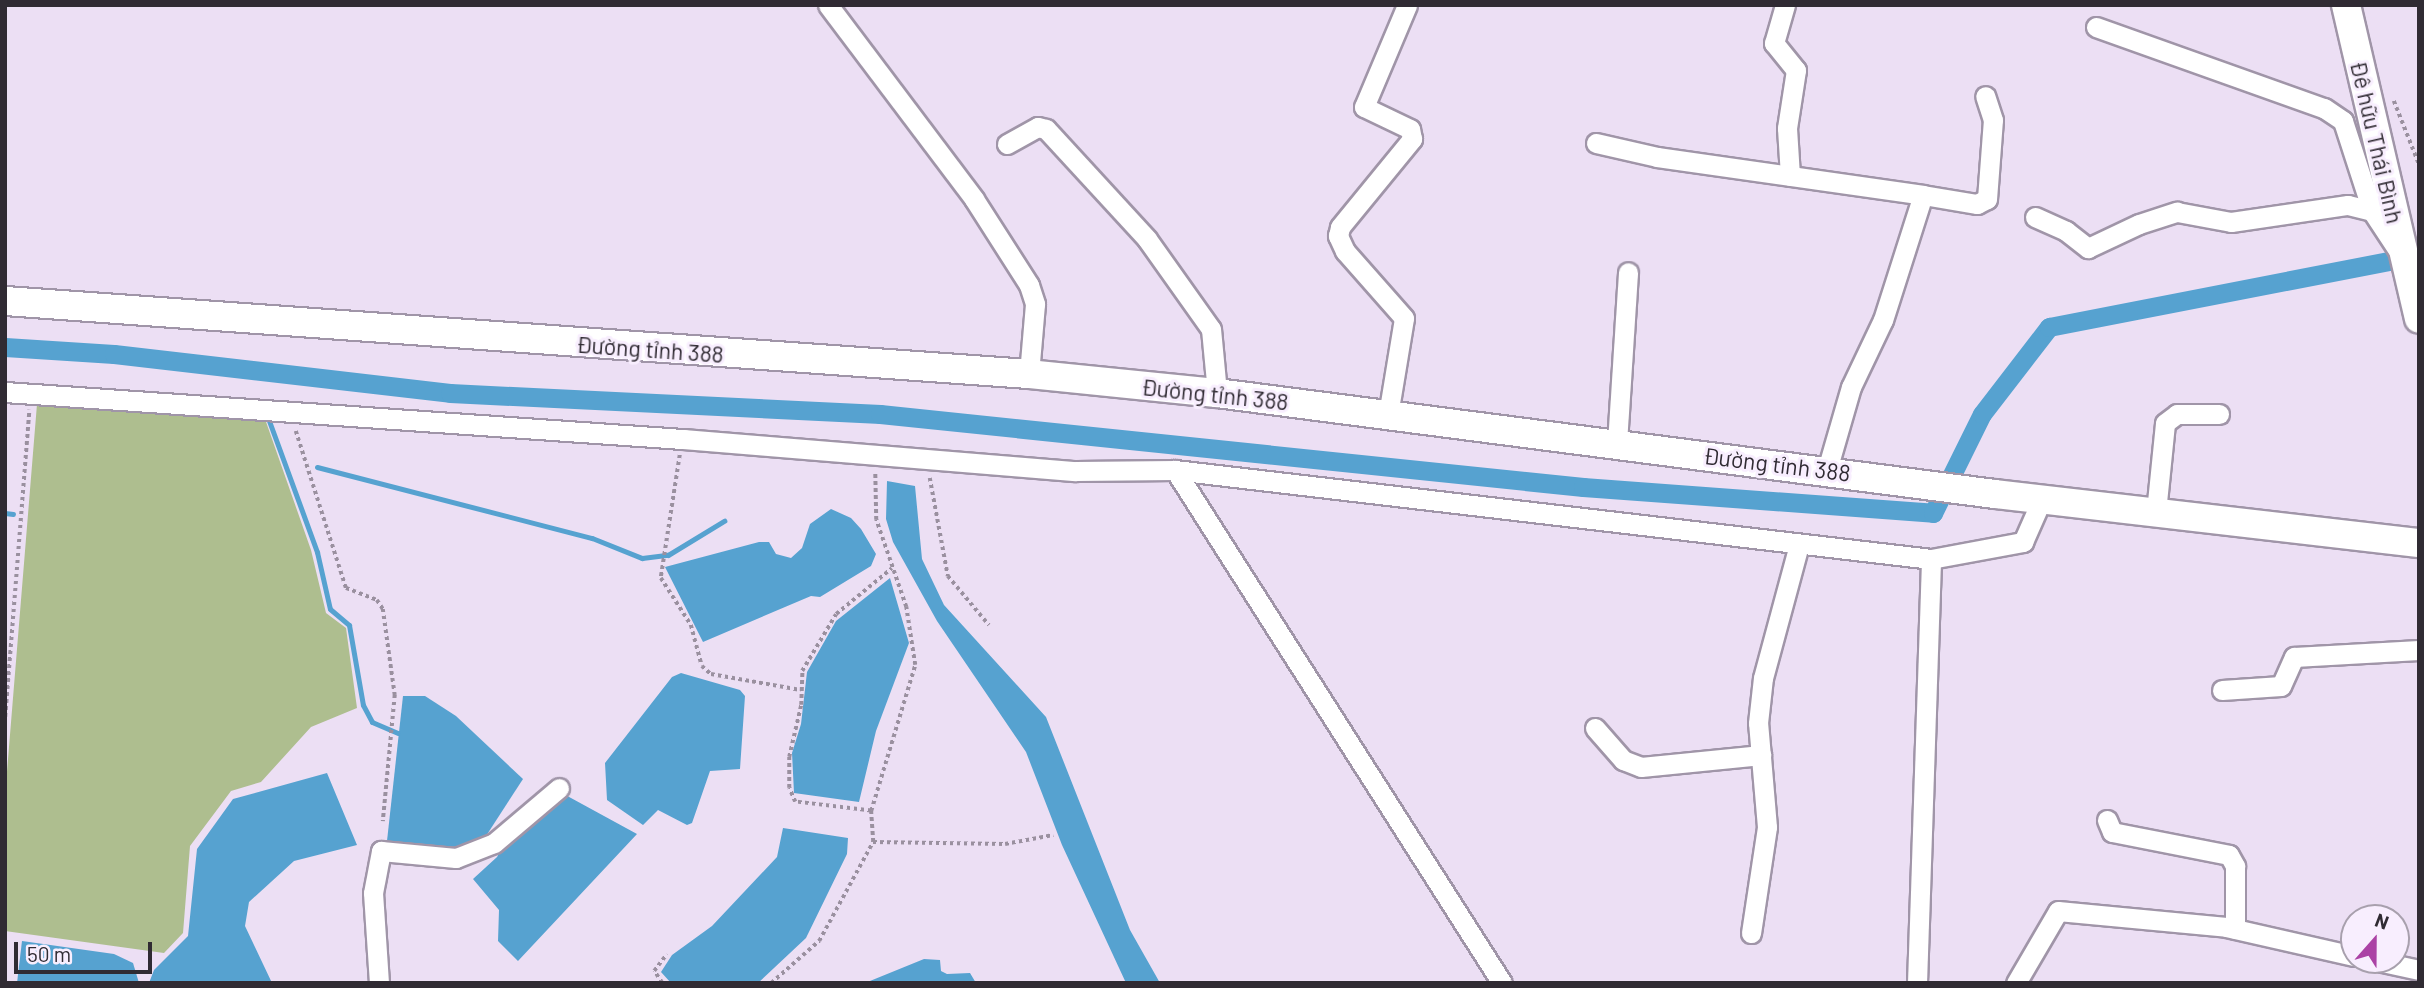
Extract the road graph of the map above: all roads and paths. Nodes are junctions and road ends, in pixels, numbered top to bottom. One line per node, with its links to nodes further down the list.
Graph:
1 (828, 5): 17 (street)
2 (1406, 5): 23 (street)
3 (1785, 5): 9 (street)
4 (2346, 5): 13 (main road, Đê hữu Thái Bình)
5 (2096, 27): 11 (street)
6 (1985, 96): 10 (street)
7 (1596, 143): 9 (street)
8 (1007, 144): 19 (street)
9 (1790, 176): 10 (street)
10 (1923, 195): 29 (street)
11 (2372, 211): 12 (street); 13 (street)
12 (2035, 217)
13 (2404, 260): 16 (main road, Đê hữu Thái Bình)
14 (1628, 272): 25 (street)
15 (5, 301): 17 (main road, Đường tỉnh 388)
16 (2419, 319)
17 (1028, 374): 19 (main road, Đường tỉnh 388)
18 (5, 392): 20 (street)
19 (1217, 393): 23 (main road, Đường tỉnh 388)
20 (31, 394): 21 (street); 37 (path)
21 (290, 412): 24 (street); 48 (path)
22 (2219, 414): 31 (street)
23 (1388, 415): 25 (main road, Đường tỉnh 388)
24 (683, 439): 26 (street); 40 (path)
25 (1617, 443): 29 (main road, Đường tỉnh 388)
26 (874, 453): 27 (street); 35 (path)
27 (928, 458): 28 (street); 38 (path)
28 (1175, 470): 33 (street); 58 (street)
29 (1827, 470): 30 (main road, Đường tỉnh 388)
30 (2042, 499): 31 (main road, Đường tỉnh 388); 34 (street)
31 (2156, 512): 32 (main road, Đường tỉnh 388)
32 (2419, 543)
33 (1799, 545): 34 (street); 44 (street)
34 (1931, 559): 59 (street)
35 (892, 568): 40 (path); 46 (path)
36 (5, 621): 37 (path)
37 (13, 622): 42 (path)
38 (989, 625)
39 (2419, 650): 41 (street)
40 (802, 690): 46 (path)
41 (2222, 690)
42 (5, 717)
43 (1595, 728): 44 (street)
44 (1761, 755): 52 (street)
45 (559, 788): 55 (street)
46 (871, 811): 50 (path)
47 (2107, 820): 51 (street)
48 (383, 821)
49 (1053, 835): 50 (path)
50 (873, 842): 57 (path)
51 (2235, 929): 53 (street); 60 (street)
52 (1751, 933)
53 (2340, 953)
54 (667, 954): 56 (path)
55 (379, 983)
56 (662, 983)
57 (771, 983)
58 (1502, 983)
59 (1917, 983)
60 (2016, 983)

